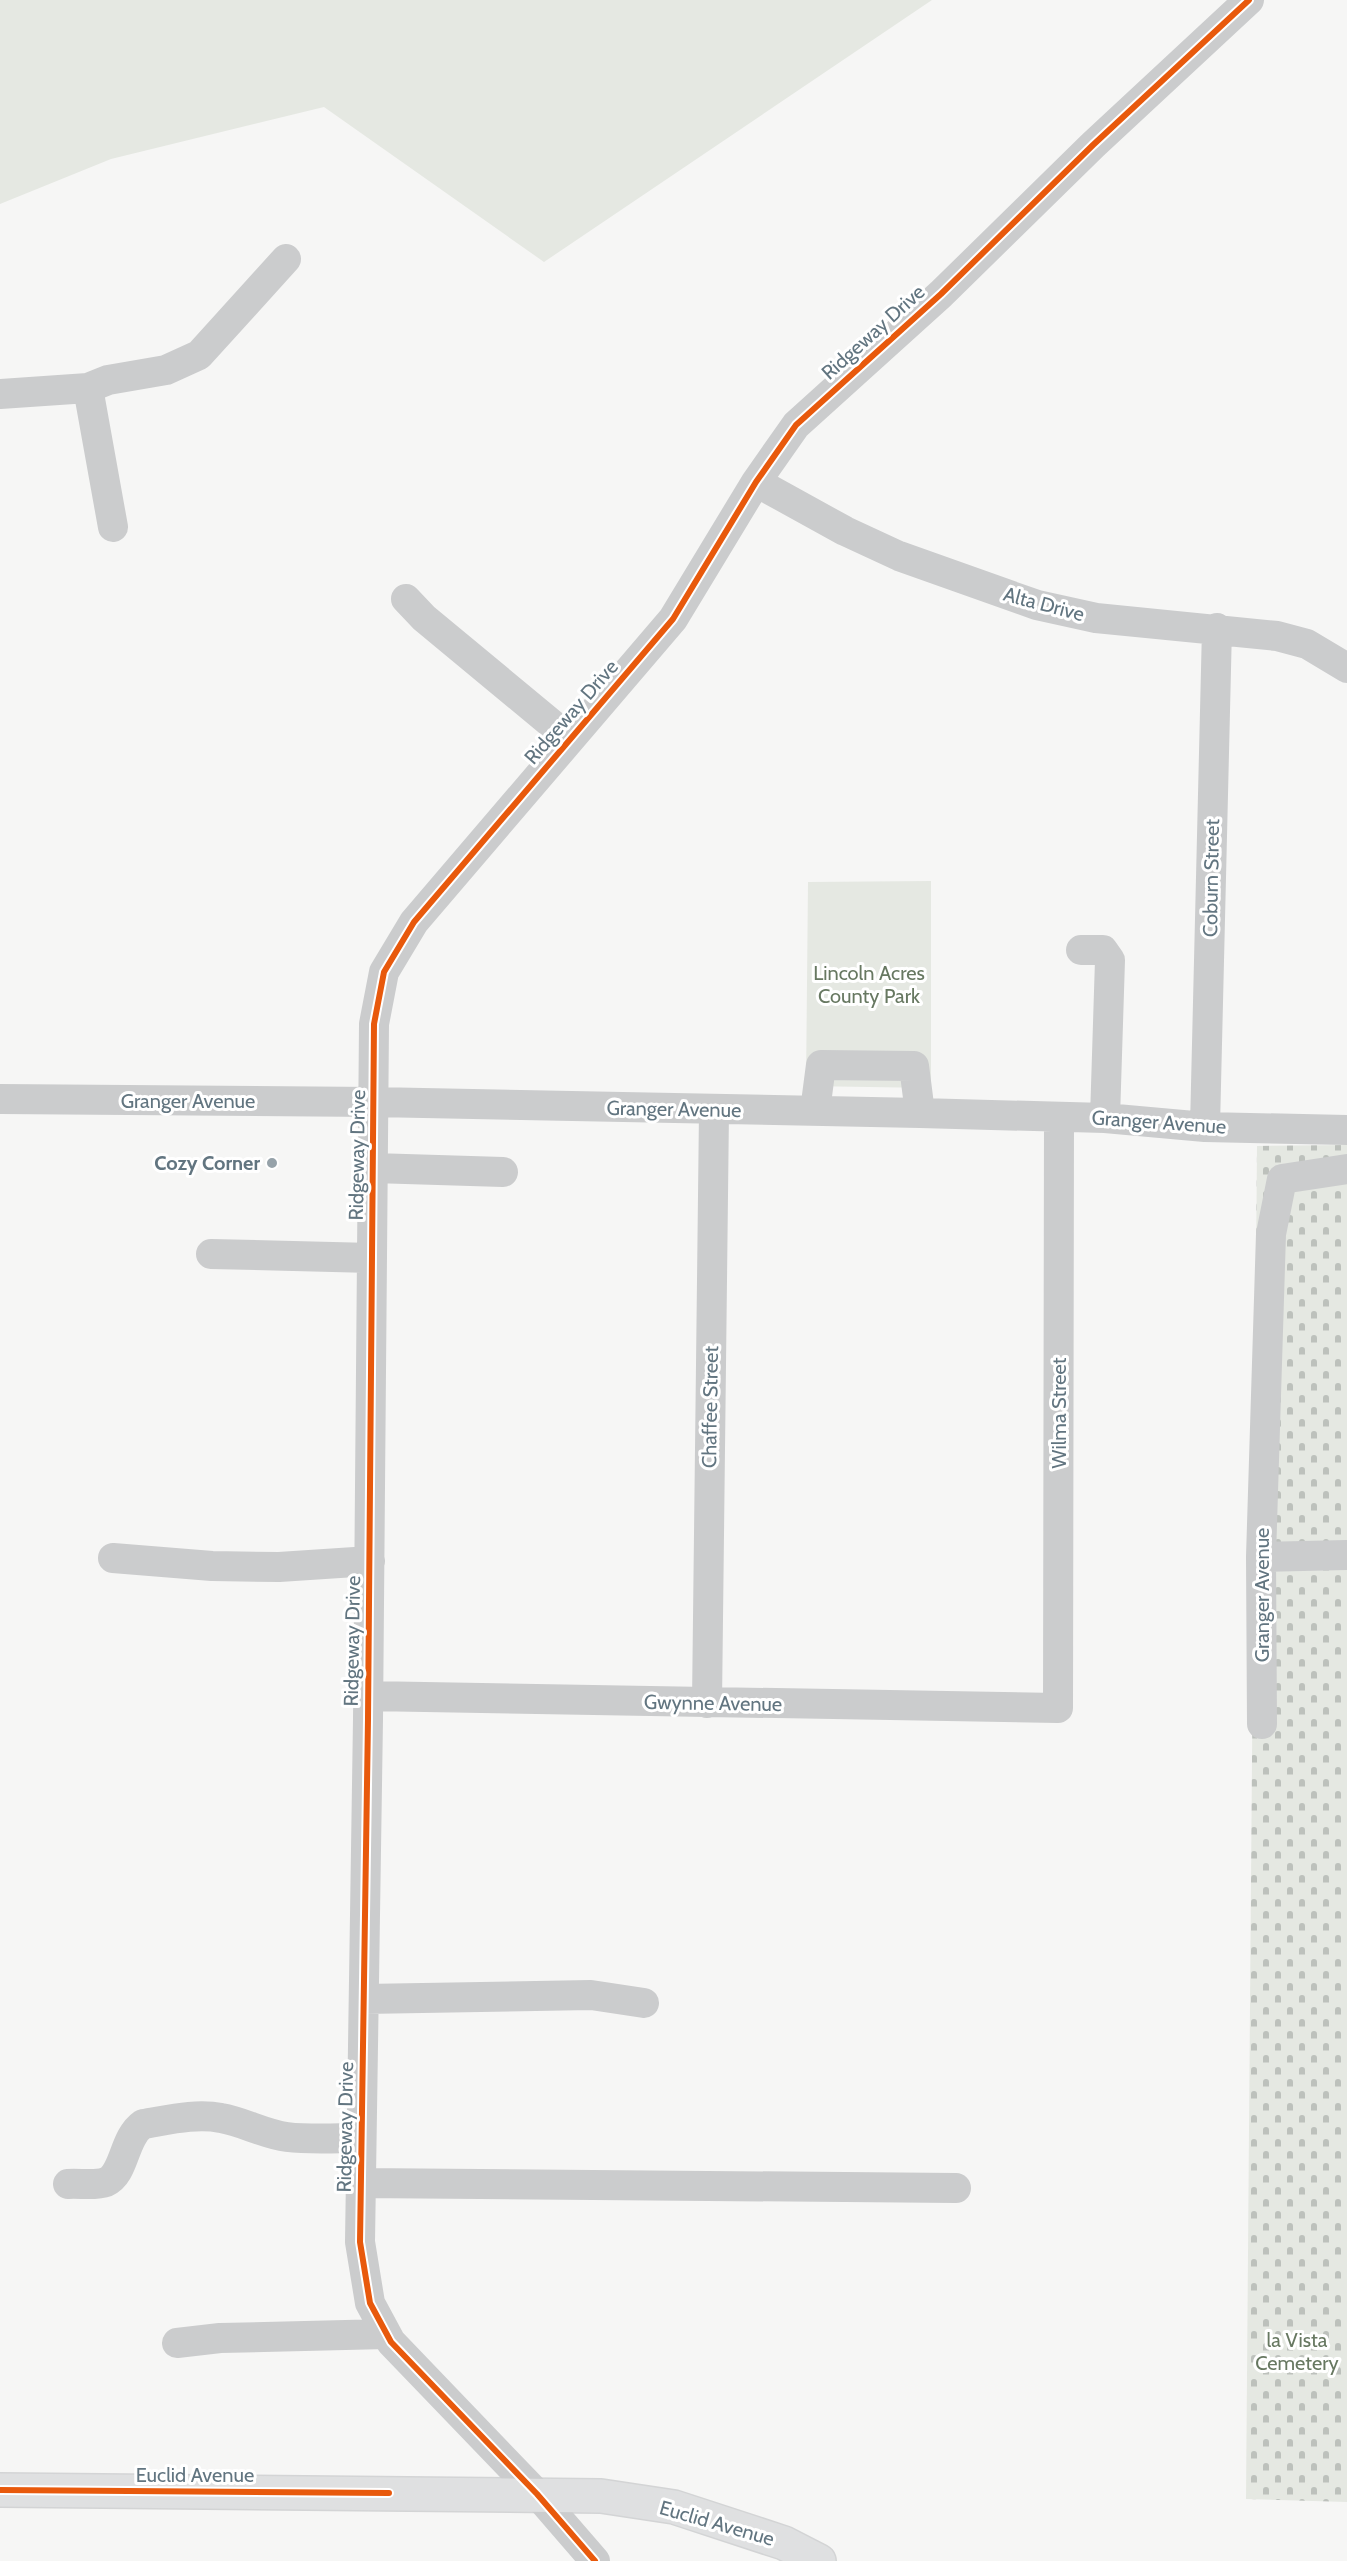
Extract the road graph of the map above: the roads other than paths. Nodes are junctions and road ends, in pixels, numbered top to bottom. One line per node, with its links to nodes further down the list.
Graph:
1 (1249, 0): 5 (street, Ridgeway Drive)
2 (286, 259): 3 (street)
3 (98, 384): 4 (street); 6 (street)
4 (0, 394)
5 (756, 482): 8 (street, Alta Drive); 10 (street, Ridgeway Drive)
6 (113, 527)
7 (406, 599): 10 (street)
8 (1217, 628): 9 (street, Alta Drive); 19 (street, Coburn Street)
9 (1347, 668)
10 (570, 739): 13 (street, Ridgeway Drive)
11 (1081, 950): 18 (street)
12 (0, 1099): 13 (street, Granger Avenue)
13 (374, 1102): 14 (street, Granger Avenue); 21 (street, Ridgeway Drive)
14 (714, 1111): 15 (street, Granger Avenue); 31 (street, Chaffee Street)
15 (815, 1111): 16 (street, Granger Avenue); 16 (street)
16 (920, 1113): 17 (street, Granger Avenue)
17 (1059, 1117): 18 (street, Granger Avenue); 32 (street, Wilma Street)
18 (1105, 1118): 19 (street, Granger Avenue)
19 (1205, 1127): 20 (street, Granger Avenue)
20 (1347, 1130)
21 (373, 1167): 23 (street); 25 (street, Ridgeway Drive)
22 (1347, 1169): 27 (street, Granger Avenue)
23 (503, 1172)
24 (210, 1254): 25 (street)
25 (372, 1258): 29 (street, Ridgeway Drive)
26 (1347, 1555): 27 (street)
27 (1261, 1557): 33 (street, Granger Avenue)
28 (113, 1558): 29 (street)
29 (370, 1561): 30 (street, Ridgeway Drive)
30 (368, 1696): 31 (street, Gwynne Avenue); 34 (street, Ridgeway Drive)
31 (706, 1703): 32 (street, Gwynne Avenue)
32 (1058, 1708)
33 (1262, 1724)
34 (364, 1999): 35 (street); 36 (street, Ridgeway Drive)
35 (644, 2003)
36 (361, 2139): 37 (street, Ridgeway Drive); 38 (street)
37 (361, 2183): 39 (street); 40 (street, Ridgeway Drive)
38 (68, 2184)
39 (956, 2188)
40 (387, 2334): 41 (street); 43 (street, Ridgeway Drive)
41 (177, 2343)
42 (0, 2490): 43 (main road, Euclid Avenue)
43 (537, 2494): 44 (street, Ridgeway Drive); 45 (main road, Euclid Avenue)
44 (595, 2561)
45 (819, 2561)

